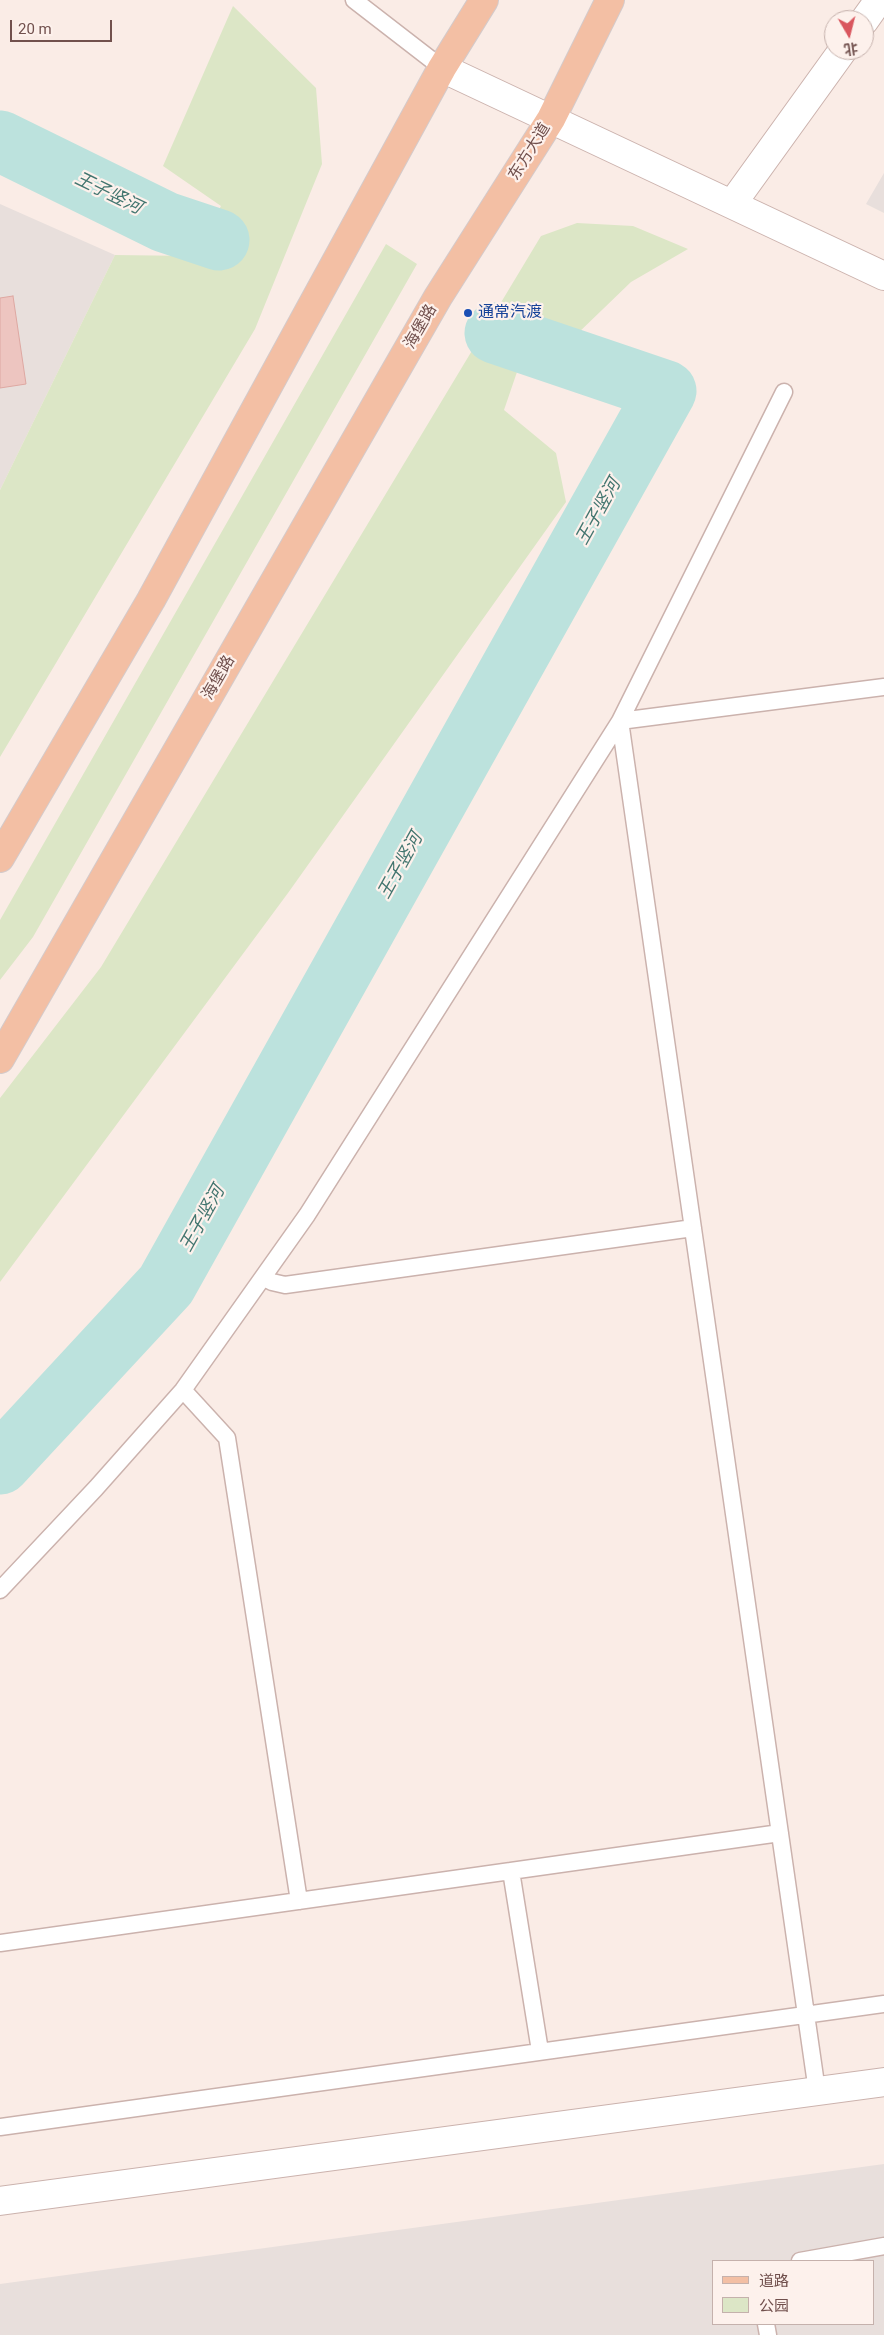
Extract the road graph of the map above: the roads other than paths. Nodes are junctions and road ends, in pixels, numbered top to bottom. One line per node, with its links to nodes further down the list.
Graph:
1 (354, 0): 7 (lane)
2 (484, 0): 7 (main road)
3 (610, 0): 8 (main road, 东方大道)
4 (880, 0): 5 (street)
5 (872, 10)
6 (836, 60): 9 (street)
7 (442, 68): 8 (street); 15 (main road)
8 (550, 119): 9 (street); 11 (main road, 东方大道)
9 (732, 204): 10 (street)
10 (884, 276)
11 (438, 297): 16 (main road, 海堡路)
12 (784, 392): 14 (lane)
13 (884, 687): 14 (lane)
14 (620, 721): 17 (lane); 18 (lane)
15 (0, 858)
16 (0, 1059)
17 (693, 1228): 18 (lane); 21 (lane)
18 (263, 1277): 19 (lane)
19 (183, 1390): 20 (lane); 23 (lane)
20 (0, 1590)
21 (780, 1833): 22 (lane); 26 (lane)
22 (511, 1871): 23 (lane); 27 (lane)
23 (299, 1901): 24 (lane)
24 (0, 1943)
25 (884, 2004): 26 (lane)
26 (806, 2014): 27 (lane); 29 (lane)
27 (540, 2052): 30 (lane)
28 (884, 2082): 29 (street)
29 (817, 2091): 31 (street)
30 (0, 2127)
31 (0, 2201)
32 (884, 2246): 33 (lane)
33 (806, 2260)

